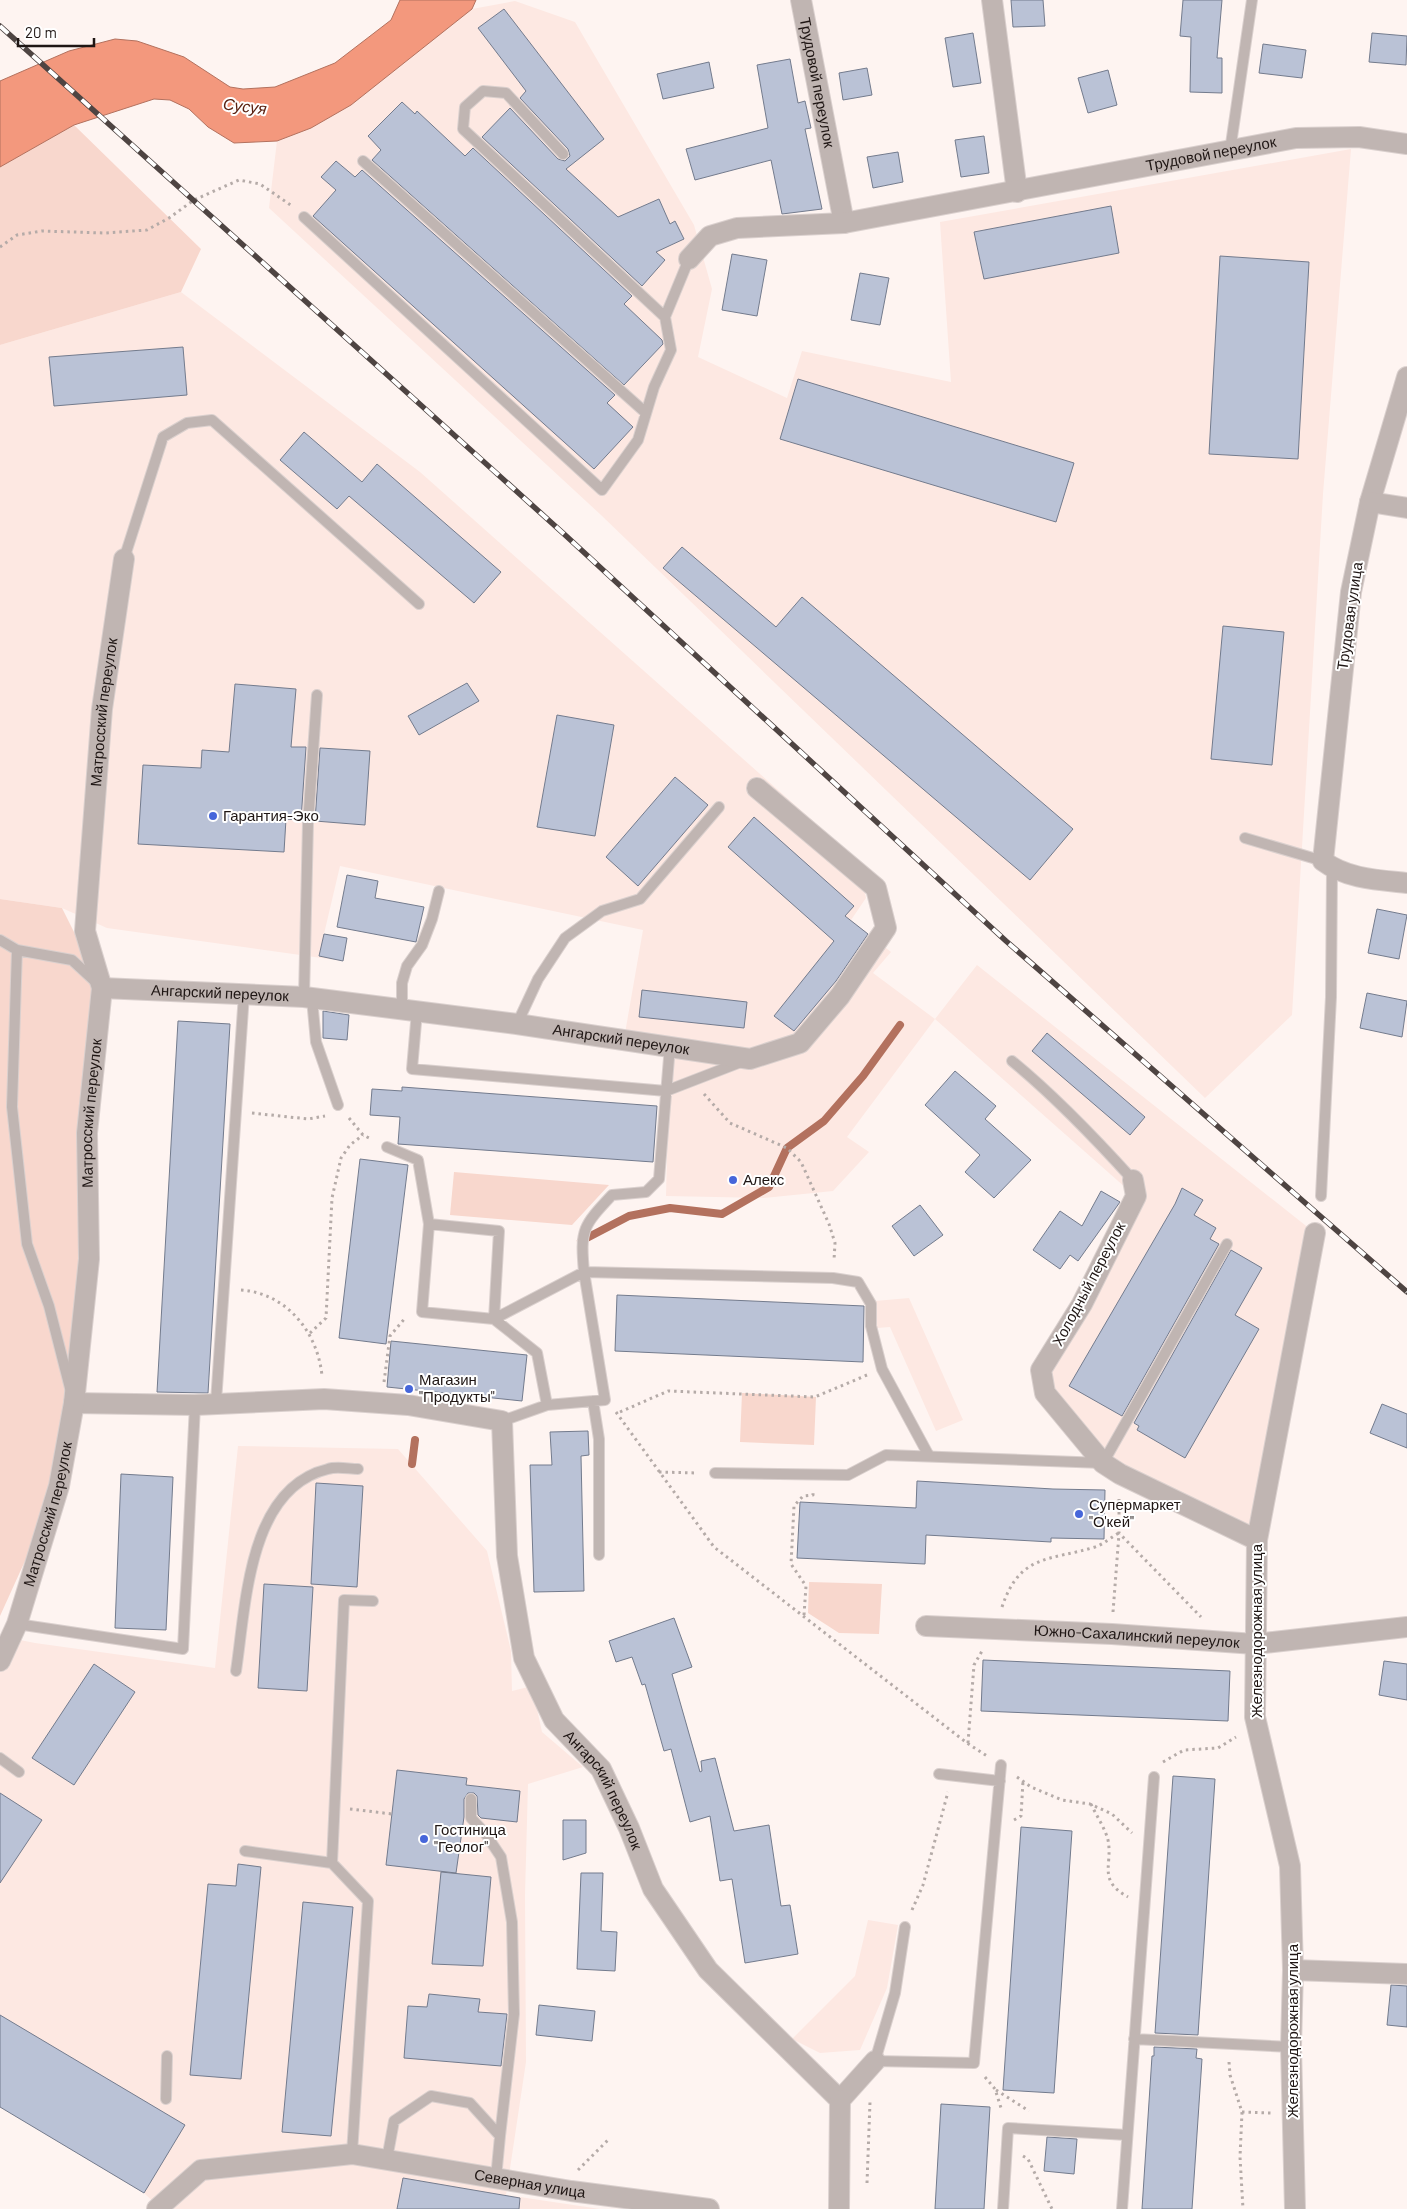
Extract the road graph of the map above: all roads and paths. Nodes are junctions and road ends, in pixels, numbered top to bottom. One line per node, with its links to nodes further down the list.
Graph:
1 (801, 0): 10 (street, Трудовой переулок)
2 (992, 0): 8 (street)
3 (1252, 0): 5 (lane)
4 (1407, 144): 5 (street, Трудовой переулок)
5 (1230, 151): 8 (street, Трудовой переулок)
6 (563, 154): 13 (lane)
7 (363, 161): 15 (lane)
8 (1017, 192): 10 (street, Трудовой переулок)
9 (304, 216): 11 (path); 15 (lane)
10 (844, 223): 12 (street, Трудовой переулок)
11 (0, 247)
12 (689, 260): 13 (lane)
13 (665, 317): 15 (lane)
14 (1407, 377): 16 (street, Трудовая улица)
15 (646, 412)
16 (1370, 502): 17 (street); 24 (street, Трудовая улица)
17 (1407, 508)
18 (124, 559): 19 (lane); 29 (street, Матросский переулок)
19 (419, 604)
20 (317, 696): 31 (lane)
21 (757, 788): 35 (street, Ангарский переулок)
22 (719, 807): 33 (lane)
23 (1245, 838): 24 (lane)
24 (1328, 865): 25 (street); 44 (lane)
25 (1407, 884)
26 (439, 891): 32 (lane)
27 (0, 940): 28 (lane)
28 (17, 950): 29 (lane); 60 (lane)
29 (102, 988): 30 (street, Ангарский переулок); 60 (street, Матросский переулок)
30 (244, 994): 31 (street, Ангарский переулок); 40 (lane)
31 (308, 998): 32 (street, Ангарский переулок); 39 (lane)
32 (409, 1010): 33 (street, Ангарский переулок); 38 (lane)
33 (518, 1024): 34 (street, Ангарский переулок)
34 (670, 1046): 35 (street, Ангарский переулок); 38 (lane)
35 (750, 1059): 37 (lane)
36 (1012, 1061): 43 (lane)
37 (701, 1076): 38 (lane); 49 (path)
38 (666, 1091): 48 (lane)
39 (338, 1105): 40 (path); 41 (path)
40 (236, 1111): 50 (lane)
41 (363, 1135): 42 (path); 53 (path)
42 (387, 1147): 45 (lane)
43 (1133, 1180): 66 (street, Холодный переулок)
44 (1321, 1196)
45 (429, 1224): 51 (lane); 52 (lane)
46 (1315, 1233): 73 (street, Железнодорожная улица)
47 (1227, 1244): 66 (lane)
48 (584, 1272): 49 (lane); 52 (lane); 56 (lane)
49 (833, 1278): 54 (lane)
50 (223, 1288): 53 (path); 58 (lane)
51 (422, 1312): 52 (lane); 59 (path)
52 (494, 1319): 62 (lane)
53 (310, 1333): 55 (path)
54 (882, 1369): 63 (path); 65 (lane)
55 (324, 1399): 58 (street); 59 (street)
56 (605, 1400): 57 (lane); 63 (path)
57 (593, 1401): 62 (lane); 74 (lane)
58 (216, 1402): 61 (street)
59 (382, 1402): 64 (street)
60 (74, 1404): 61 (street); 77 (street, Матросский переулок)
61 (194, 1405): 77 (lane)
62 (547, 1405): 64 (lane)
63 (617, 1413): 68 (path)
64 (502, 1421): 112 (street, Ангарский переулок)
65 (929, 1456): 66 (lane); 70 (lane)
66 (1103, 1463): 71 (street, Холодный переулок)
67 (358, 1469): 84 (lane)
68 (658, 1472): 69 (path); 76 (path)
69 (715, 1473): 70 (lane)
70 (814, 1474): 76 (path)
71 (1120, 1474): 72 (path); 73 (street, Холодный переулок)
72 (1119, 1533): 80 (path); 81 (path)
73 (1257, 1540): 82 (street, Железнодорожная улица)
74 (599, 1555)
75 (373, 1600): 95 (lane)
76 (804, 1616): 87 (path)
77 (17, 1624): 83 (street, Матросский переулок)
78 (926, 1626): 80 (street, Южно-Сахалинский переулок)
79 (1407, 1627): 82 (street, Южно-Сахалинский переулок)
80 (1112, 1634): 81 (street, Южно-Сахалинский переулок)
81 (1226, 1642): 82 (street, Южно-Сахалинский переулок)
82 (1255, 1644): 85 (street, Железнодорожная улица)
83 (0, 1662)
84 (236, 1671)
85 (1255, 1717): 91 (path); 102 (street, Железнодорожная улица)
86 (0, 1758): 88 (lane)
87 (1001, 1765): 92 (lane); 94 (path)
88 (19, 1772)
89 (939, 1774): 90 (lane)
90 (952, 1776): 92 (lane); 101 (path)
91 (1154, 1777): 97 (lane)
92 (1000, 1781): 108 (lane)
93 (471, 1799): 115 (lane)
94 (1090, 1804): 97 (path); 100 (path)
95 (335, 1808): 96 (path); 99 (lane)
96 (392, 1814)
97 (1149, 1850): 100 (lane)
98 (245, 1851): 99 (lane)
99 (332, 1863): 118 (lane)
100 (1144, 1905): 104 (lane)
101 (905, 1927): 108 (lane)
102 (1293, 1970): 103 (street); 106 (street, Железнодорожная улица)
103 (1407, 1974)
104 (1134, 2039): 105 (lane); 114 (lane)
105 (1228, 2044): 106 (lane); 129 (path)
106 (1291, 2047): 130 (street, Железнодорожная улица)
107 (167, 2056): 111 (lane)
108 (875, 2061): 112 (street)
109 (981, 2075): 113 (path)
110 (870, 2098): 121 (path)
111 (166, 2099)
112 (840, 2100): 125 (street)
113 (1008, 2128): 114 (lane); 117 (lane)
114 (1126, 2135): 128 (lane)
115 (500, 2136): 119 (lane); 120 (lane)
116 (610, 2138): 122 (path)
117 (1007, 2148): 126 (lane); 127 (path)
118 (352, 2154): 119 (street, Северная улица); 123 (street, Северная улица)
119 (387, 2160): 120 (street, Северная улица)
120 (496, 2178): 122 (street, Северная улица)
121 (867, 2183)
122 (577, 2191): 124 (street, Северная улица)
123 (157, 2209)
124 (709, 2209)
125 (839, 2209)
126 (1003, 2209)
127 (1052, 2209)
128 (1122, 2209)
129 (1244, 2209)
130 (1296, 2209)

